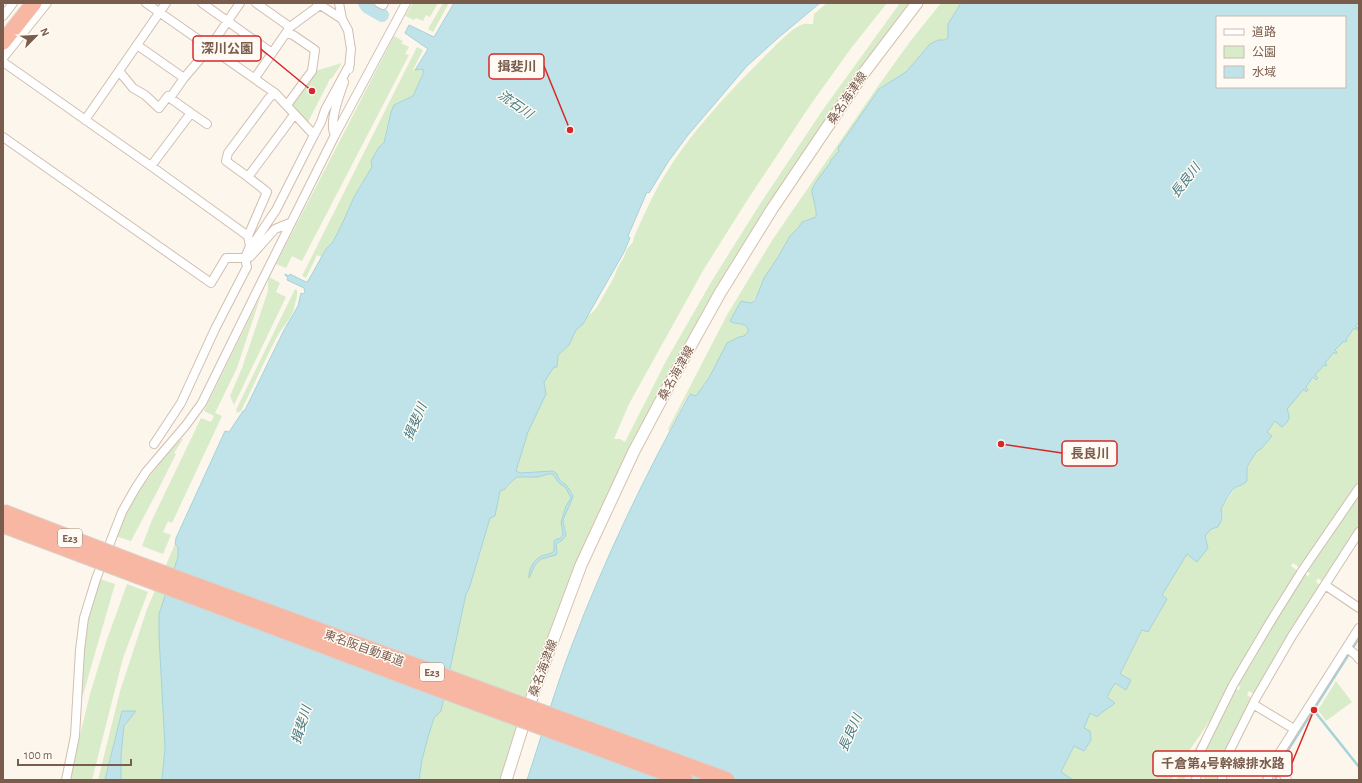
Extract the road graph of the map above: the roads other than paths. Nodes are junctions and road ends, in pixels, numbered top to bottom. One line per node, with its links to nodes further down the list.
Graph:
1 (13, 3): 17 (street)
2 (23, 3): 20 (highway)
3 (34, 3): 22 (highway)
4 (47, 3): 26 (street)
5 (146, 3): 16 (street)
6 (166, 3): 16 (street)
7 (202, 3): 19 (street)
8 (240, 3): 19 (street)
9 (256, 3): 21 (street)
10 (339, 3): 18 (street)
11 (379, 3): 12 (street)
12 (384, 3)
13 (406, 3): 39 (street)
14 (917, 3): 61 (main road, 桑名海津線)
15 (321, 4): 18 (street); 21 (street)
16 (160, 12): 23 (street); 24 (street)
17 (3, 16)
18 (342, 19): 28 (street)
19 (228, 21): 24 (street); 25 (street)
20 (3, 28)
21 (288, 30): 25 (street); 34 (street)
22 (3, 42)
23 (137, 45): 29 (street); 30 (street)
24 (208, 49): 30 (street); 31 (street)
25 (272, 53): 31 (street)
26 (3, 58)
27 (3, 62): 37 (street)
28 (350, 64): 39 (street); 40 (street)
29 (119, 71): 33 (street); 37 (street)
30 (184, 78): 33 (street)
31 (254, 78): 32 (street)
32 (275, 93): 34 (street); 43 (street)
33 (170, 98): 35 (street)
34 (287, 105): 36 (street)
35 (191, 113): 38 (street); 42 (street)
36 (294, 115): 40 (street); 43 (street)
37 (85, 120): 42 (street)
38 (207, 124)
39 (335, 134): 44 (street)
40 (314, 135): 46 (street)
41 (3, 137): 47 (street)
42 (152, 166): 45 (street)
43 (248, 177): 45 (street)
44 (290, 223): 47 (street); 60 (street)
45 (248, 236): 46 (street)
46 (250, 246): 47 (street)
47 (245, 258): 48 (street)
48 (154, 444)
49 (1359, 488): 64 (street)
50 (3, 512): 63 (highway, 東名阪自動車道 / E23, bridge)
51 (3, 525): 62 (highway, 東名阪自動車道 / E23, bridge)
52 (1359, 532): 53 (street)
53 (1325, 585): 54 (street); 57 (street)
54 (1359, 608)
55 (1359, 628): 56 (street)
56 (1352, 653): 58 (street)
57 (1253, 704): 58 (street); 65 (street)
58 (1294, 729): 59 (street)
59 (1276, 771): 66 (street); 67 (street)
60 (66, 780)
61 (506, 780)
62 (685, 780)
63 (726, 780)
64 (1196, 780)
65 (1222, 780)
66 (1267, 780)
67 (1287, 780)

